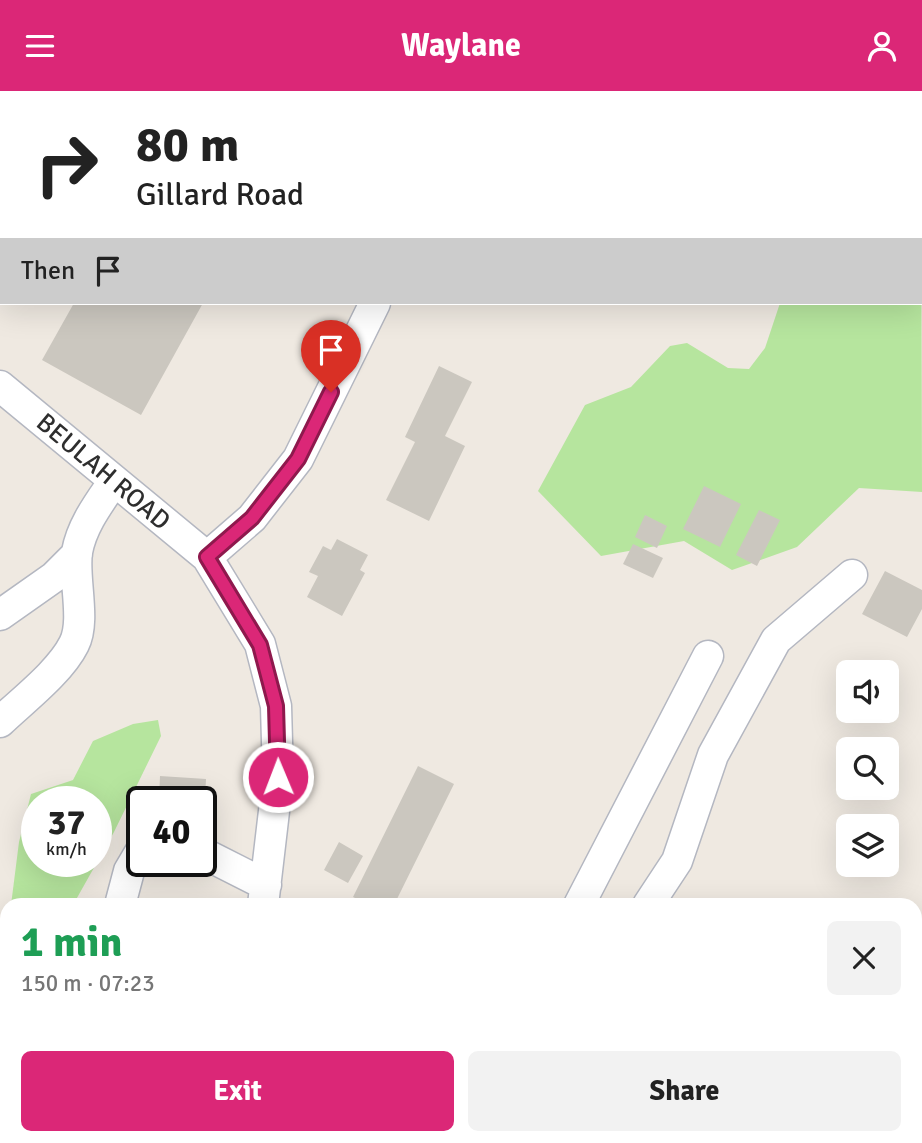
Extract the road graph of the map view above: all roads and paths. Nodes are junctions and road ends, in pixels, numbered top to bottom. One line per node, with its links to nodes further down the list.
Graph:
1 (373, 305): 5 (street)
2 (0, 386): 3 (street, BEULAH ROAD)
3 (114, 481): 4 (street); 5 (street, BEULAH ROAD)
4 (77, 554): 7 (street); 9 (street)
5 (207, 557): 12 (street, BEULAH ROAD)
6 (852, 575): 15 (street)
7 (0, 615)
8 (708, 656): 14 (street)
9 (0, 722)
10 (217, 863): 12 (street)
11 (127, 877): 13 (street)
12 (265, 895)
13 (122, 898)
14 (583, 898)
15 (653, 898)

